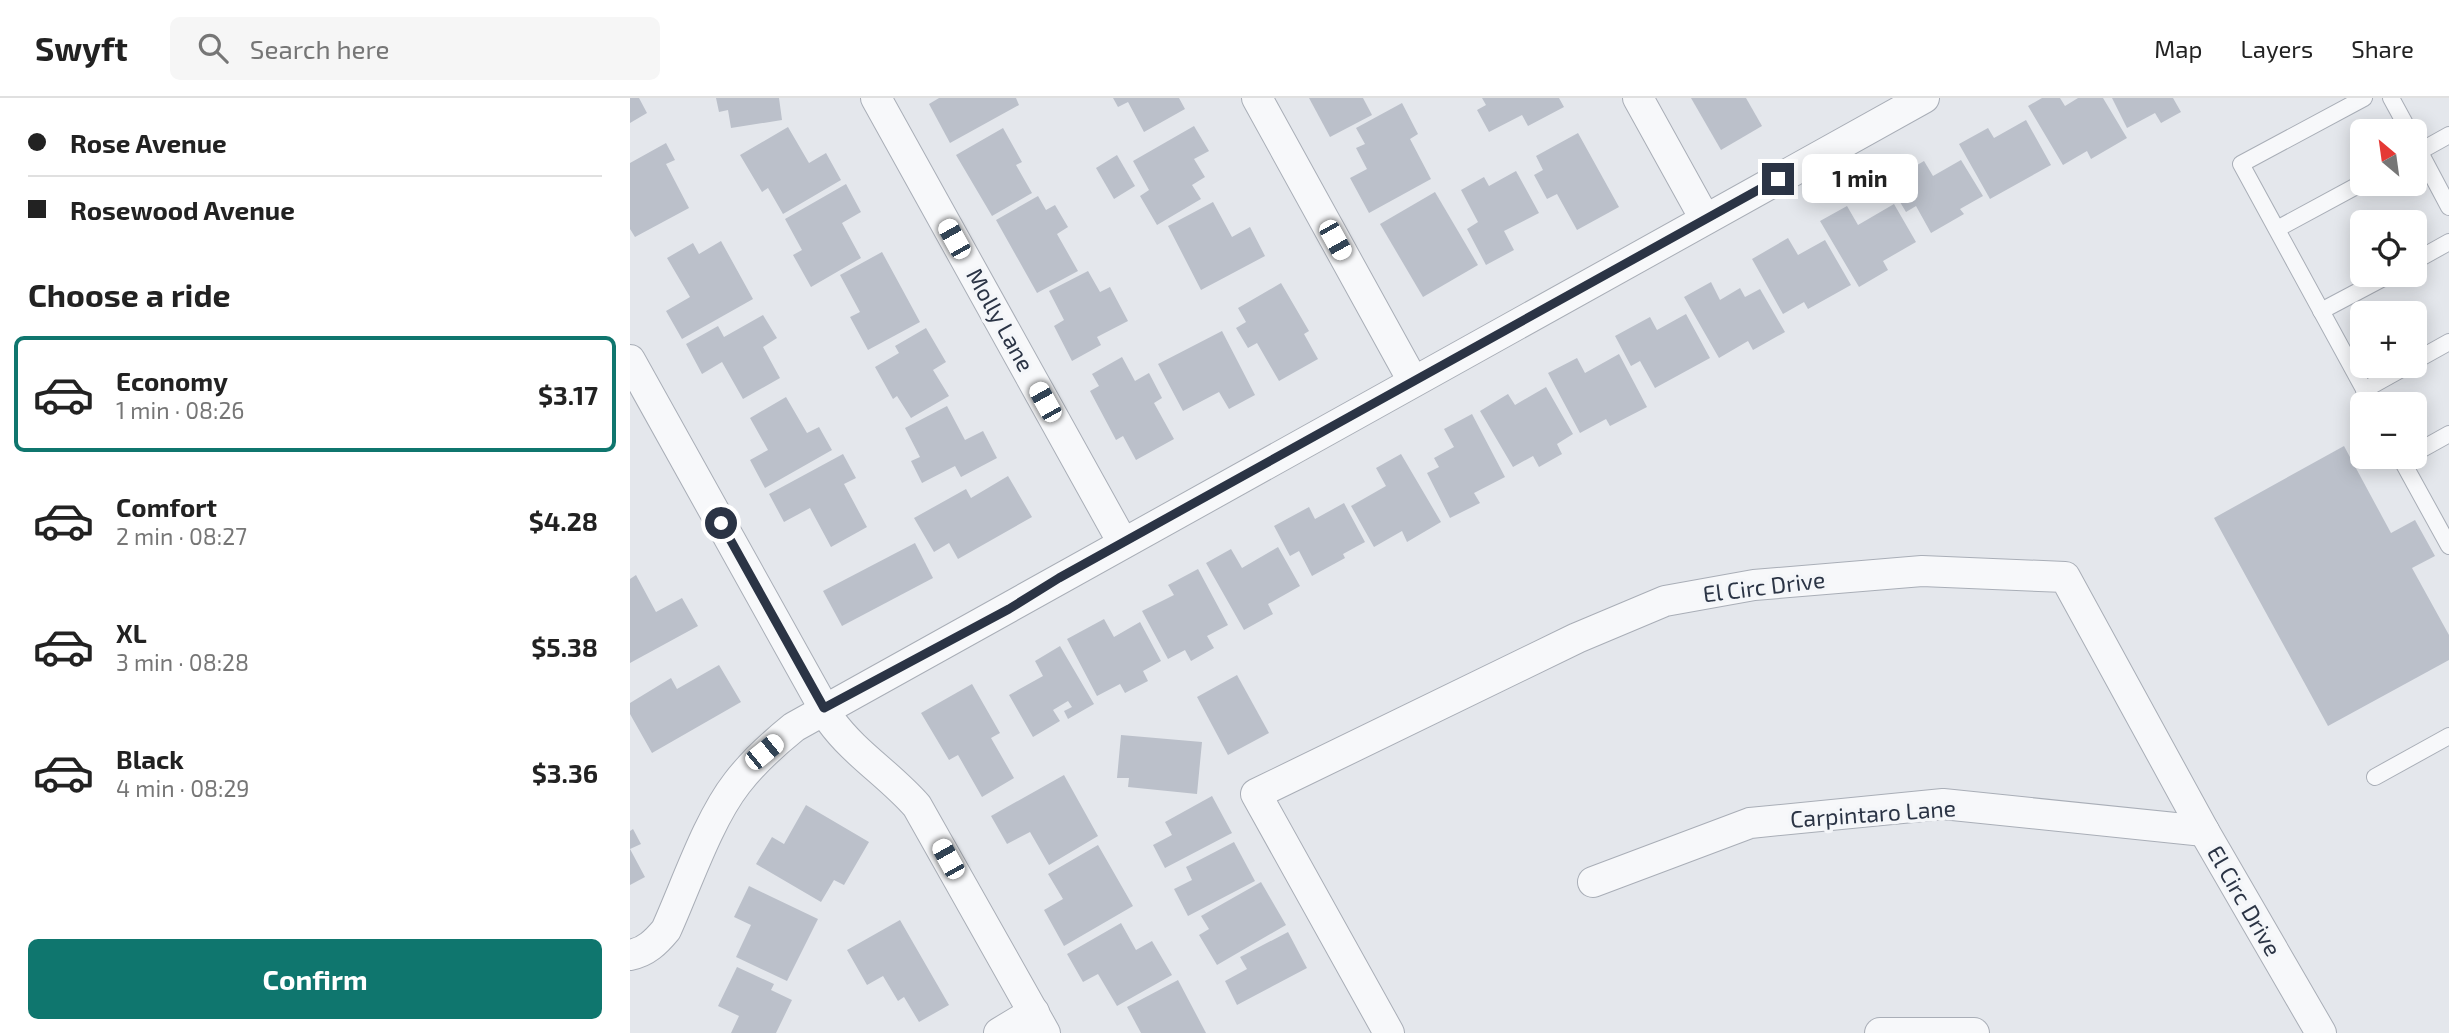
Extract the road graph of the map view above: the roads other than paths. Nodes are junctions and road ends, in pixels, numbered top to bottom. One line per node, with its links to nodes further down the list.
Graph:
1 (876, 98): 29 (street, Molly Lane)
2 (1257, 98): 23 (street)
3 (1638, 98): 13 (street)
4 (1924, 98): 13 (street)
5 (2364, 98): 14 (lane)
6 (2391, 98): 7 (lane)
7 (2402, 119)
8 (2449, 135): 9 (lane)
9 (2427, 145)
10 (2427, 168): 12 (lane)
11 (2350, 189): 14 (lane)
12 (2449, 207)
13 (1705, 219): 23 (street)
14 (2277, 229): 18 (lane)
15 (2449, 242): 16 (lane)
16 (2427, 254)
17 (2366, 287): 18 (lane)
18 (2321, 311): 24 (lane)
19 (2449, 342): 20 (lane)
20 (2427, 354)
21 (630, 360): 31 (street)
22 (2392, 378): 25 (lane)
23 (1413, 381): 29 (street)
24 (2365, 392)
25 (2374, 392)
26 (2449, 434): 27 (lane)
27 (2427, 446)
28 (2413, 469): 30 (lane)
29 (1123, 543): 31 (street)
30 (2449, 546)
31 (824, 708): 36 (street); 37 (street)
32 (2449, 736): 33 (lane)
33 (2375, 777)
34 (2204, 831): 35 (street, Carpintaro Lane); 39 (street, El Circ Drive); 42 (street, El Circ Drive)
35 (1593, 882)
36 (630, 955)
37 (1039, 1023): 38 (street)
38 (999, 1033)
39 (1389, 1033)
40 (1880, 1033): 41 (street)
41 (1974, 1033)
42 (2321, 1033)

